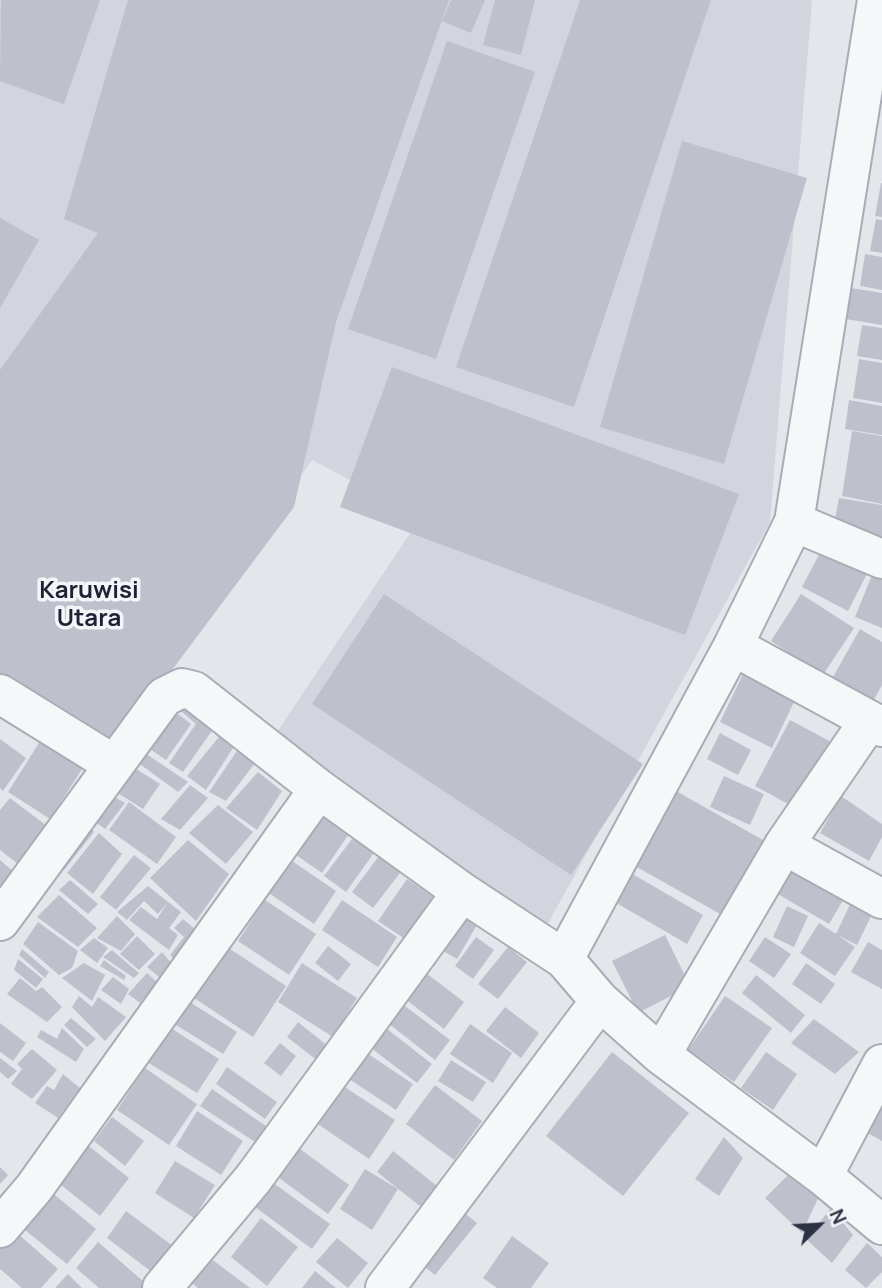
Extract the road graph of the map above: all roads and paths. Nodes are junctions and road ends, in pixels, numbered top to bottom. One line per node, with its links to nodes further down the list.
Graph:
1 (877, 0): 2 (street)
2 (877, 44): 3 (street)
3 (794, 522): 4 (street); 5 (street)
4 (882, 559)
5 (733, 646): 7 (street); 14 (street)
6 (0, 694): 8 (street)
7 (876, 724): 10 (street)
8 (113, 764): 9 (street); 13 (street)
9 (319, 789): 11 (street); 20 (street)
10 (784, 845): 12 (street); 16 (street)
11 (462, 892): 14 (street); 21 (street)
12 (882, 899)
13 (0, 920)
14 (564, 959): 15 (street)
15 (600, 1001): 16 (street); 22 (street)
16 (661, 1055): 18 (street)
17 (882, 1064): 18 (street)
18 (823, 1176): 19 (street)
19 (882, 1225)
20 (0, 1228)
21 (162, 1288)
22 (385, 1288)

